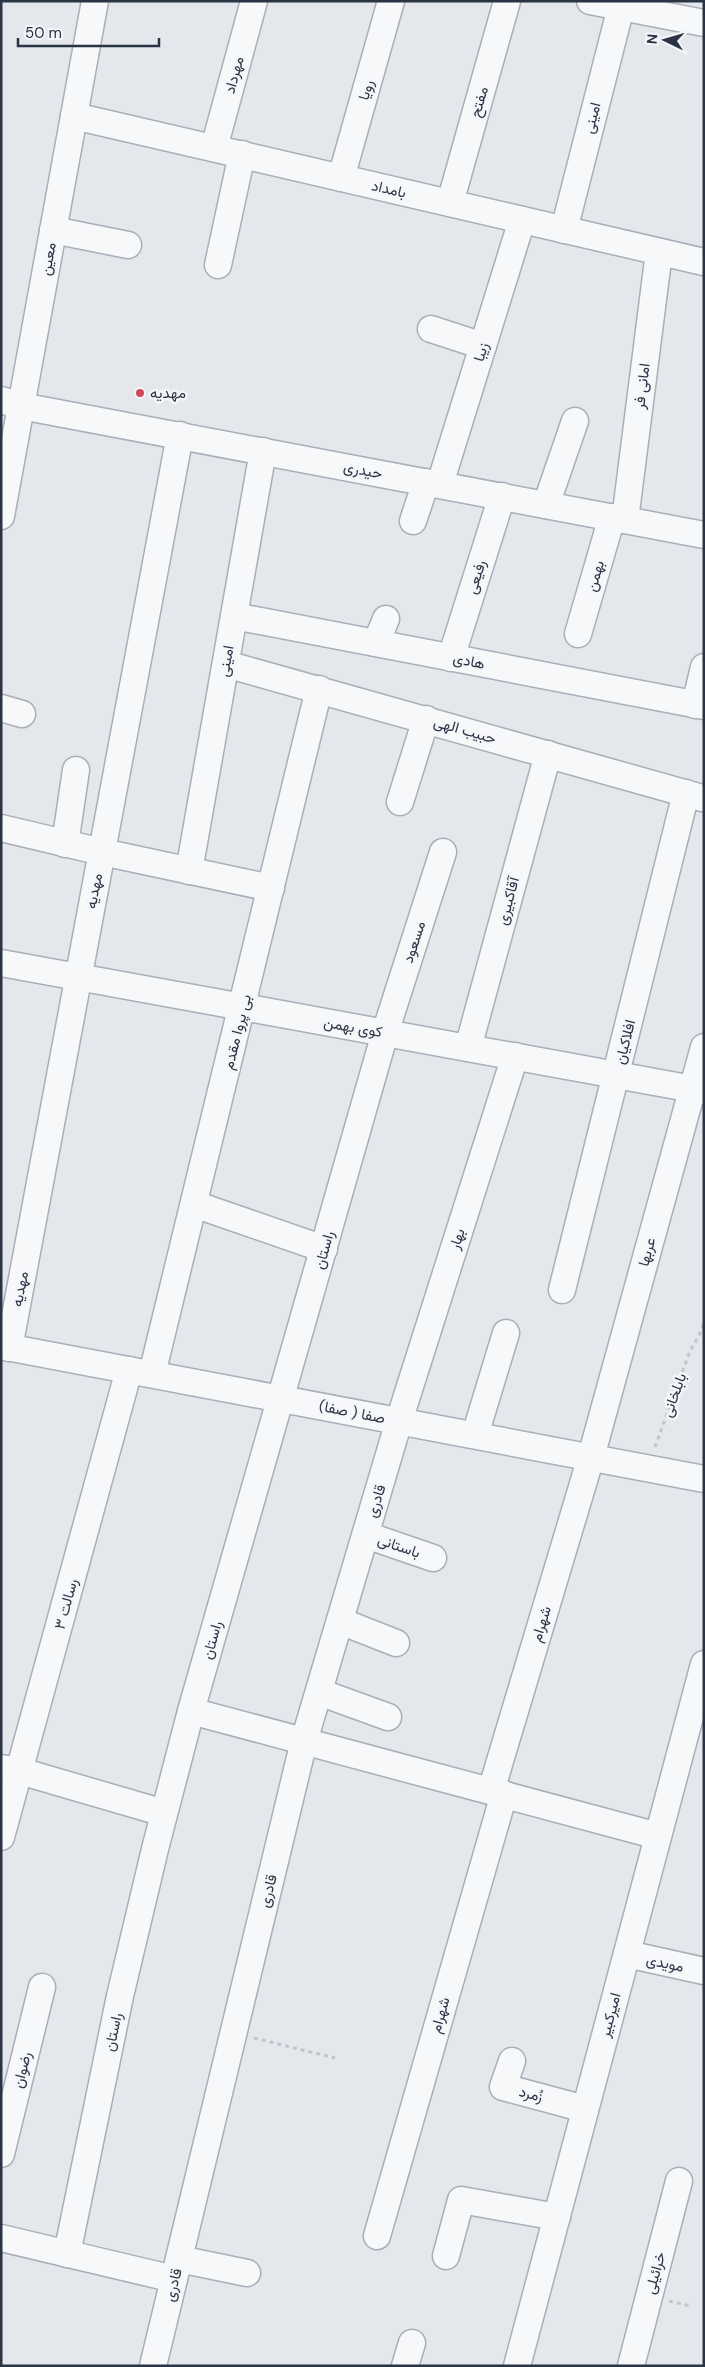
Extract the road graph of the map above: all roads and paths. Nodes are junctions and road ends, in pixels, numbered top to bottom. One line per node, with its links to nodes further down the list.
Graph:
1 (95, 1): 8 (street, معین)
2 (254, 1): 9 (street, مهرداد)
3 (391, 1): 11 (street, رویا)
4 (507, 1): 12 (street, مفتح)
5 (590, 1): 6 (street)
6 (637, 7): 7 (street); 15 (street, امینی)
7 (704, 23)
8 (74, 116): 9 (street, بامداد); 14 (street, معین)
9 (214, 148): 10 (street, بامداد)
10 (242, 154): 11 (street, بامداد); 19 (street)
11 (341, 178): 12 (street, بامداد)
12 (450, 203): 13 (street, بامداد)
13 (522, 220): 15 (street, بامداد); 21 (street, زیبا)
14 (53, 230): 16 (street); 22 (street, معین)
15 (564, 230): 17 (street, بامداد)
16 (128, 245)
17 (659, 252): 18 (street, بامداد); 30 (street, امانی فر)
18 (702, 254)
19 (218, 265)
20 (431, 329): 21 (street)
21 (483, 346): 26 (street, زیبا)
22 (11, 403): 24 (street, حیدری); 29 (street, معین)
23 (575, 421): 28 (street)
24 (180, 435): 25 (street, حیدری); 49 (street, مهدیه)
25 (263, 451): 26 (street, حیدری); 33 (street, امینی)
26 (433, 483): 27 (street, حیدری); 31 (street, زیبا)
27 (502, 496): 28 (street, حیدری); 37 (street, رفیعی)
28 (546, 504): 30 (street, حیدری)
29 (1, 516)
30 (619, 518): 32 (street, حیدری); 35 (street, بهمن)
31 (413, 521)
32 (704, 535)
33 (234, 616): 36 (street, هادی); 38 (street, امینی)
34 (386, 618): 36 (street)
35 (578, 634)
36 (376, 643): 37 (street, هادی)
37 (451, 658): 41 (street, هادی)
38 (226, 664): 40 (street, حبیب الهی); 51 (street, امینی)
39 (704, 667): 41 (street)
40 (319, 689): 42 (street, حبیب الهی); 52 (street, بی پروا مقدم)
41 (699, 706)
42 (426, 719): 43 (street, حبیب الهی); 46 (street)
43 (548, 754): 45 (street, حبیب الهی); 58 (street, آقاکبیری)
44 (76, 770): 48 (street)
45 (695, 796): 60 (street, افلاکیان)
46 (400, 802)
47 (1, 828): 48 (street)
48 (66, 844): 49 (street)
49 (102, 852): 51 (street); 54 (street, مهدیه)
50 (443, 852): 56 (street, مسعود)
51 (189, 871): 52 (street)
52 (270, 888): 55 (street, بی پروا مقدم)
53 (1, 963): 54 (street, کوی بهمن)
54 (79, 977): 55 (street, کوی بهمن); 67 (street, مهدیه)
55 (243, 1007): 56 (street, کوی بهمن); 62 (street, بی پروا مقدم)
56 (386, 1033): 58 (street, کوی بهمن); 63 (street, راستان)
57 (704, 1047): 61 (street, عربها)
58 (468, 1048): 59 (street, کوی بهمن)
59 (515, 1056): 60 (street, کوی بهمن); 70 (street, بهار)
60 (617, 1075): 61 (street, کوی بهمن); 64 (street, افلاکیان)
61 (698, 1089): 72 (street, عربها)
62 (194, 1204): 63 (street); 68 (street, بی پروا مقدم)
63 (324, 1249): 69 (street, راستان)
64 (562, 1290)
65 (704, 1322): 73 (path, بابلخانی)
66 (506, 1333): 71 (street)
67 (5, 1347): 68 (street, صفا ( صفا))
68 (141, 1372): 69 (street, صفا ( صفا)); 84 (street, رسالت ۳)
69 (282, 1399): 70 (street, صفا ( صفا)); 81 (street, راستان)
70 (399, 1421): 71 (street, صفا ( صفا)); 75 (street, قادری)
71 (475, 1436): 72 (street, صفا ( صفا))
72 (591, 1457): 73 (street, صفا ( صفا)); 85 (street, شهرام)
73 (648, 1468): 74 (street, صفا ( صفا))
74 (704, 1479)
75 (366, 1535): 76 (street, باستانی); 77 (street, قادری)
76 (433, 1558)
77 (340, 1621): 78 (street); 80 (street, قادری)
78 (396, 1643)
79 (704, 1664): 87 (street, امیرکبیر)
80 (319, 1692): 82 (street); 83 (street, قادری)
81 (191, 1711): 83 (street); 86 (street, راستان)
82 (388, 1717)
83 (304, 1741): 85 (street); 92 (street, قادری)
84 (11, 1770): 86 (street); 88 (street, رسالت ۳)
85 (498, 1793): 87 (street); 99 (street, شهرام)
86 (164, 1813): 101 (street, راستان)
87 (658, 1836): 89 (street, امیرکبیر)
88 (1, 1837)
89 (627, 1954): 90 (street, مویدی); 95 (street, امیرکبیر)
90 (704, 1971)
91 (42, 1987): 96 (street, رضوان)
92 (234, 2033): 93 (path); 103 (street, قادری)
93 (335, 2058)
94 (512, 2061): 95 (street, زُمرد)
95 (585, 2109): 98 (street, امیرکبیر)
96 (1, 2154)
97 (679, 2181): 107 (street, خرائیلی)
98 (557, 2217): 102 (street); 106 (street, امیرکبیر)
99 (377, 2236)
100 (1, 2238): 101 (street)
101 (67, 2254): 103 (street)
102 (446, 2256)
103 (177, 2269): 104 (street); 105 (street, قادری)
104 (248, 2273)
105 (153, 2366)
106 (517, 2366)
107 (631, 2366)

